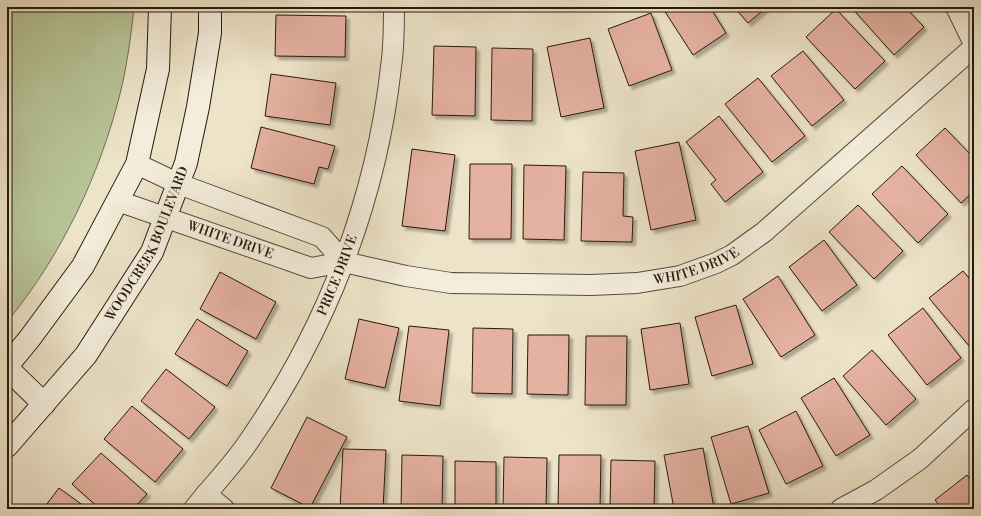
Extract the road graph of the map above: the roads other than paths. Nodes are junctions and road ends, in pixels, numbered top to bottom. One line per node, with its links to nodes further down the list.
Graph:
1 (160, 7): 6 (street)
2 (210, 7): 7 (street, WOODCREEK BOULEVARD)
3 (394, 7): 10 (street, PRICE DRIVE)
4 (956, 7): 5 (street)
5 (974, 45): 10 (street, WHITE DRIVE)
6 (137, 164): 7 (street); 8 (street)
7 (179, 184): 9 (street, WOODCREEK BOULEVARD); 10 (street)
8 (118, 201): 9 (street, WHITE DRIVE); 11 (street)
9 (166, 218): 10 (street, WHITE DRIVE); 12 (street, WOODCREEK BOULEVARD)
10 (344, 262): 15 (street, PRICE DRIVE)
11 (7, 367): 12 (street)
12 (44, 404): 14 (street, WOODCREEK BOULEVARD)
13 (974, 409): 17 (street)
14 (7, 446)
15 (200, 501): 16 (street)
16 (224, 509)
17 (841, 509)

